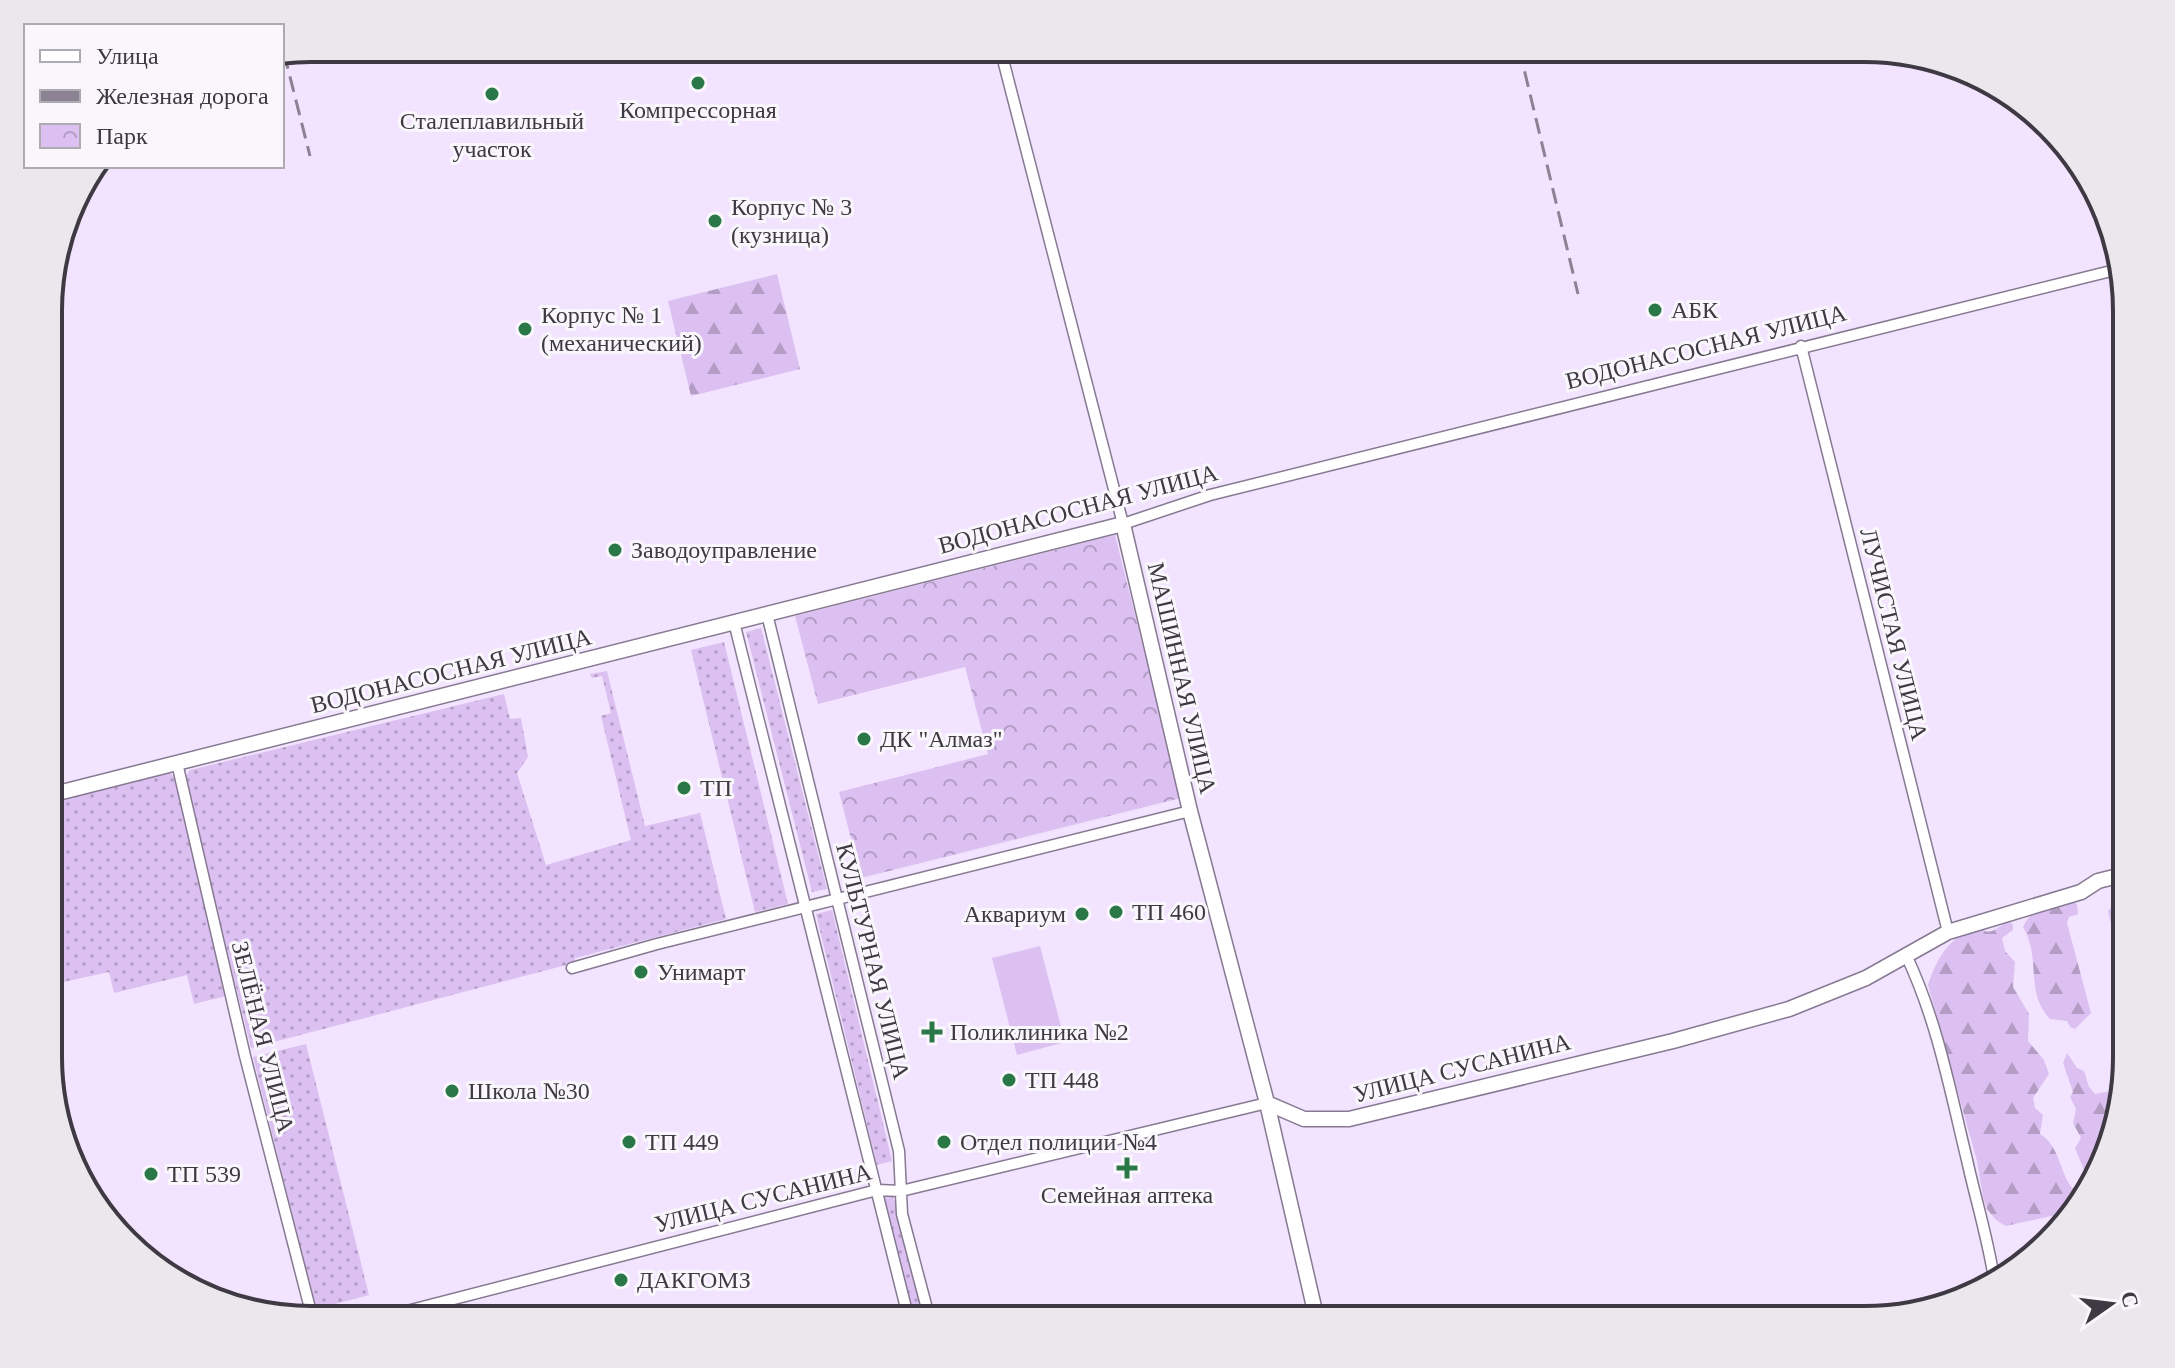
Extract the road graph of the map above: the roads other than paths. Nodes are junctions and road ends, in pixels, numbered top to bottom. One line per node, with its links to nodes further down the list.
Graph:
1 (1004, 63): 4 (street, МАШИННАЯ УЛИЦА)
2 (2110, 271): 3 (street, ВОДОНАСОСНАЯ УЛИЦА)
3 (1801, 346): 4 (street, ВОДОНАСОСНАЯ УЛИЦА); 13 (street, ЛУЧИСТАЯ УЛИЦА)
4 (1123, 524): 5 (street, ВОДОНАСОСНАЯ УЛИЦА); 9 (street, МАШИННАЯ УЛИЦА)
5 (767, 614): 6 (street, ВОДОНАСОСНАЯ УЛИЦА); 11 (street, КУЛЬТУРНАЯ УЛИЦА)
6 (734, 622): 7 (street, ВОДОНАСОСНАЯ УЛИЦА); 12 (street)
7 (177, 763): 8 (street, ВОДОНАСОСНАЯ УЛИЦА); 21 (street, ЗЕЛЁНАЯ УЛИЦА)
8 (62, 792)
9 (1190, 811): 11 (street); 16 (street, МАШИННАЯ УЛИЦА)
10 (2112, 878): 13 (street, УЛИЦА СУСАНИНА)
11 (838, 900): 12 (street); 18 (street, КУЛЬТУРНАЯ УЛИЦА)
12 (806, 907): 15 (street); 17 (street)
13 (1948, 932): 14 (street, УЛИЦА СУСАНИНА)
14 (1906, 955): 16 (street, УЛИЦА СУСАНИНА); 19 (street)
15 (572, 968)
16 (1267, 1103): 18 (street, УЛИЦА СУСАНИНА); 20 (street, МАШИННАЯ УЛИЦА)
17 (877, 1190): 18 (street, УЛИЦА СУСАНИНА); 22 (street, УЛИЦА СУСАНИНА); 23 (street)
18 (901, 1191): 24 (street, КУЛЬТУРНАЯ УЛИЦА)
19 (1993, 1270)
20 (1314, 1305)
21 (309, 1306)
22 (427, 1306)
23 (905, 1306)
24 (926, 1306)

